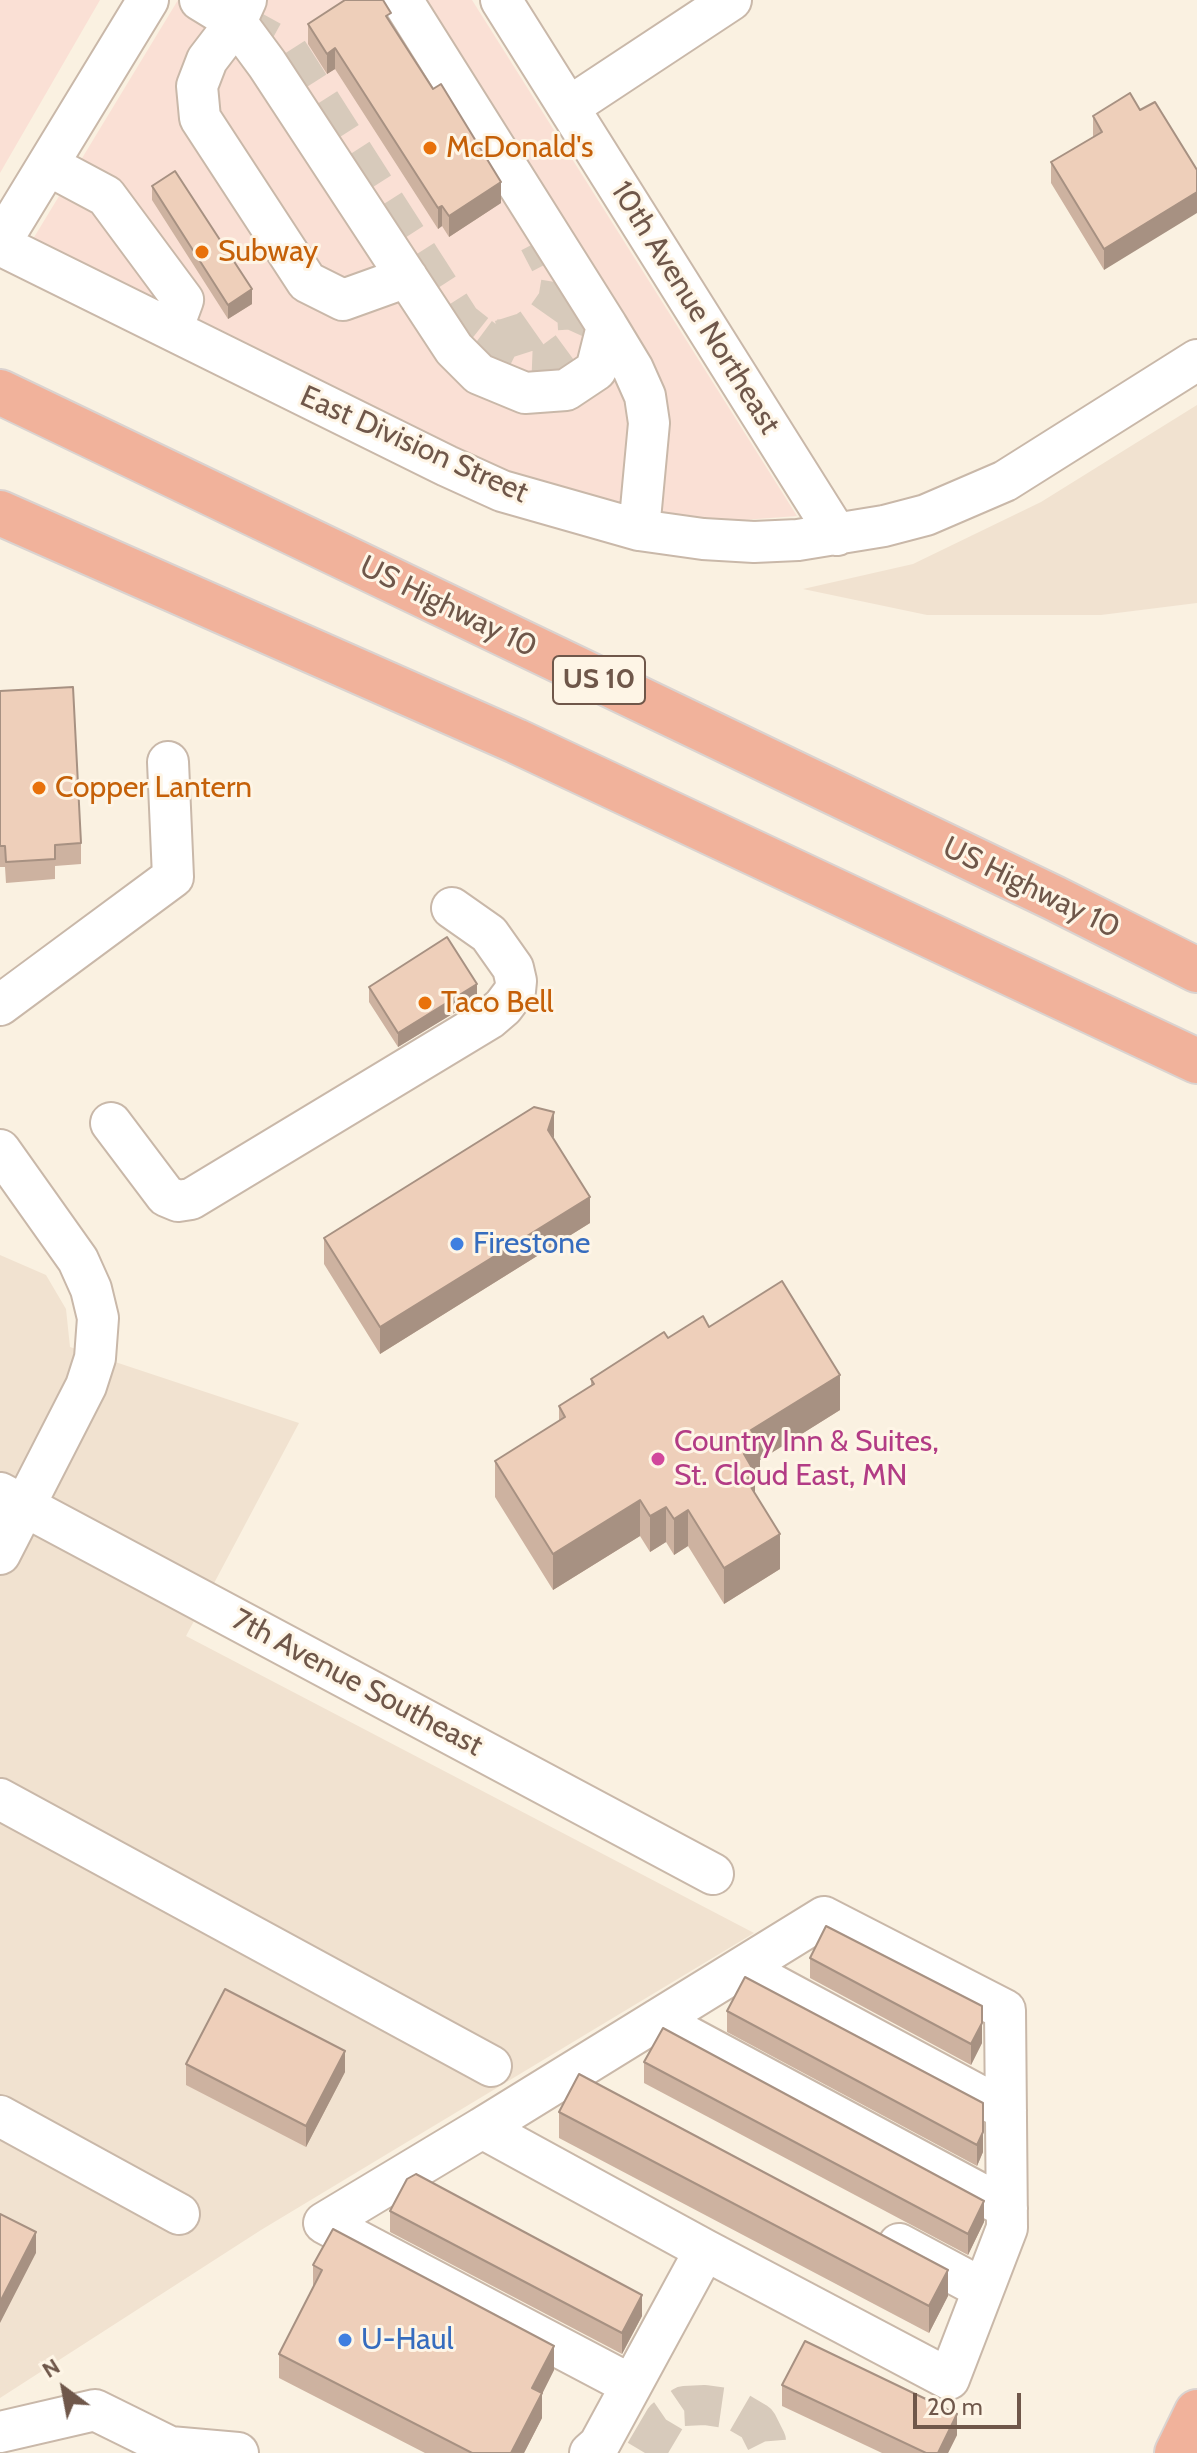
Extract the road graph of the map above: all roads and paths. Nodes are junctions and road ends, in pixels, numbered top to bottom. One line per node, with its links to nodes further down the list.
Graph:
1 (148, 0): 8 (street)
2 (200, 0): 6 (street)
3 (402, 0): 11 (street)
4 (501, 0): 7 (street, 10th Avenue Northeast)
5 (731, 0): 7 (street)
6 (241, 11): 10 (street); 10 (street)
7 (569, 107): 17 (street, 10th Avenue Northeast)
8 (48, 165): 9 (street); 12 (street)
9 (0, 244): 12 (street, East Division Street)
10 (407, 277): 11 (street)
11 (607, 326): 16 (street)
12 (172, 330): 16 (street, East Division Street)
13 (1197, 360): 17 (street, East Division Street)
14 (0, 392): 20 (highway, US Highway 10 / US 10)
15 (0, 513): 22 (highway)
16 (639, 530): 17 (street, East Division Street)
17 (837, 535)
18 (168, 762): 21 (street)
19 (452, 908): 23 (street)
20 (1197, 970)
21 (0, 1005)
22 (1197, 1061)
23 (111, 1123)
24 (0, 1150): 25 (street)
25 (12, 1499): 26 (street); 28 (street, 7th Avenue Southeast)
26 (0, 1554)
27 (0, 1799): 31 (street)
28 (713, 1874)
29 (742, 1968): 30 (street); 34 (street); 34 (street)
30 (657, 2020): 32 (street); 37 (street)
31 (491, 2066)
32 (574, 2072): 33 (street); 36 (street)
33 (616, 2094)
34 (1006, 2110): 37 (street)
35 (0, 2116): 38 (street)
36 (482, 2128): 40 (street); 42 (street)
37 (1007, 2208): 41 (street)
38 (179, 2214)
39 (870, 2229): 41 (street)
40 (705, 2250): 41 (street); 42 (street)
41 (983, 2289)
42 (631, 2385): 47 (street)
43 (1197, 2412): 48 (highway)
44 (0, 2432): 45 (street)
45 (176, 2450): 46 (street)
46 (238, 2453)
47 (590, 2453)
48 (1177, 2453)

